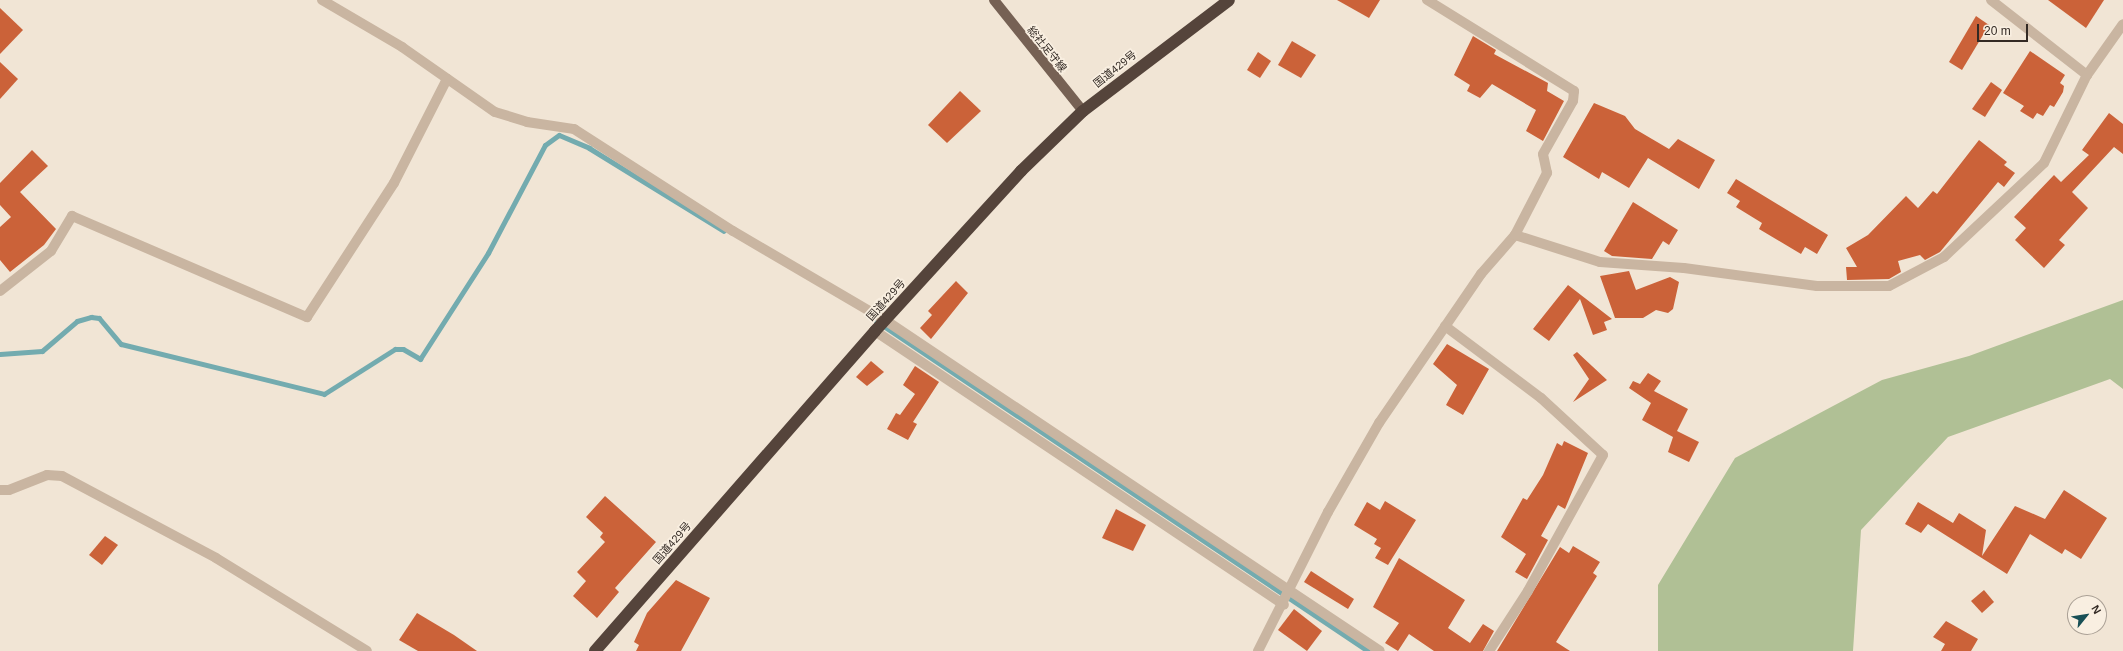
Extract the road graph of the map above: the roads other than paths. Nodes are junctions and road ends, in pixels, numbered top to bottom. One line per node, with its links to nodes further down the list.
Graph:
1 (322, 0): 8 (street)
2 (994, 0): 9 (main road, 総社足守線)
3 (1229, 0): 9 (highway, 国道429号)
4 (1427, 0): 10 (street)
5 (1991, 0): 7 (street)
6 (2123, 24): 7 (street)
7 (2087, 74): 10 (street)
8 (447, 78): 11 (street); 12 (street)
9 (1083, 111): 12 (highway, 国道429号)
10 (1515, 235): 13 (street)
11 (0, 291)
12 (881, 325): 15 (street); 15 (street); 17 (highway, 国道429号)
13 (1445, 326): 15 (street); 20 (street)
14 (0, 490): 16 (street)
15 (1288, 597): 18 (street); 19 (street)
16 (367, 651)
17 (595, 651)
18 (1258, 651)
19 (1380, 651)
20 (1489, 651)

